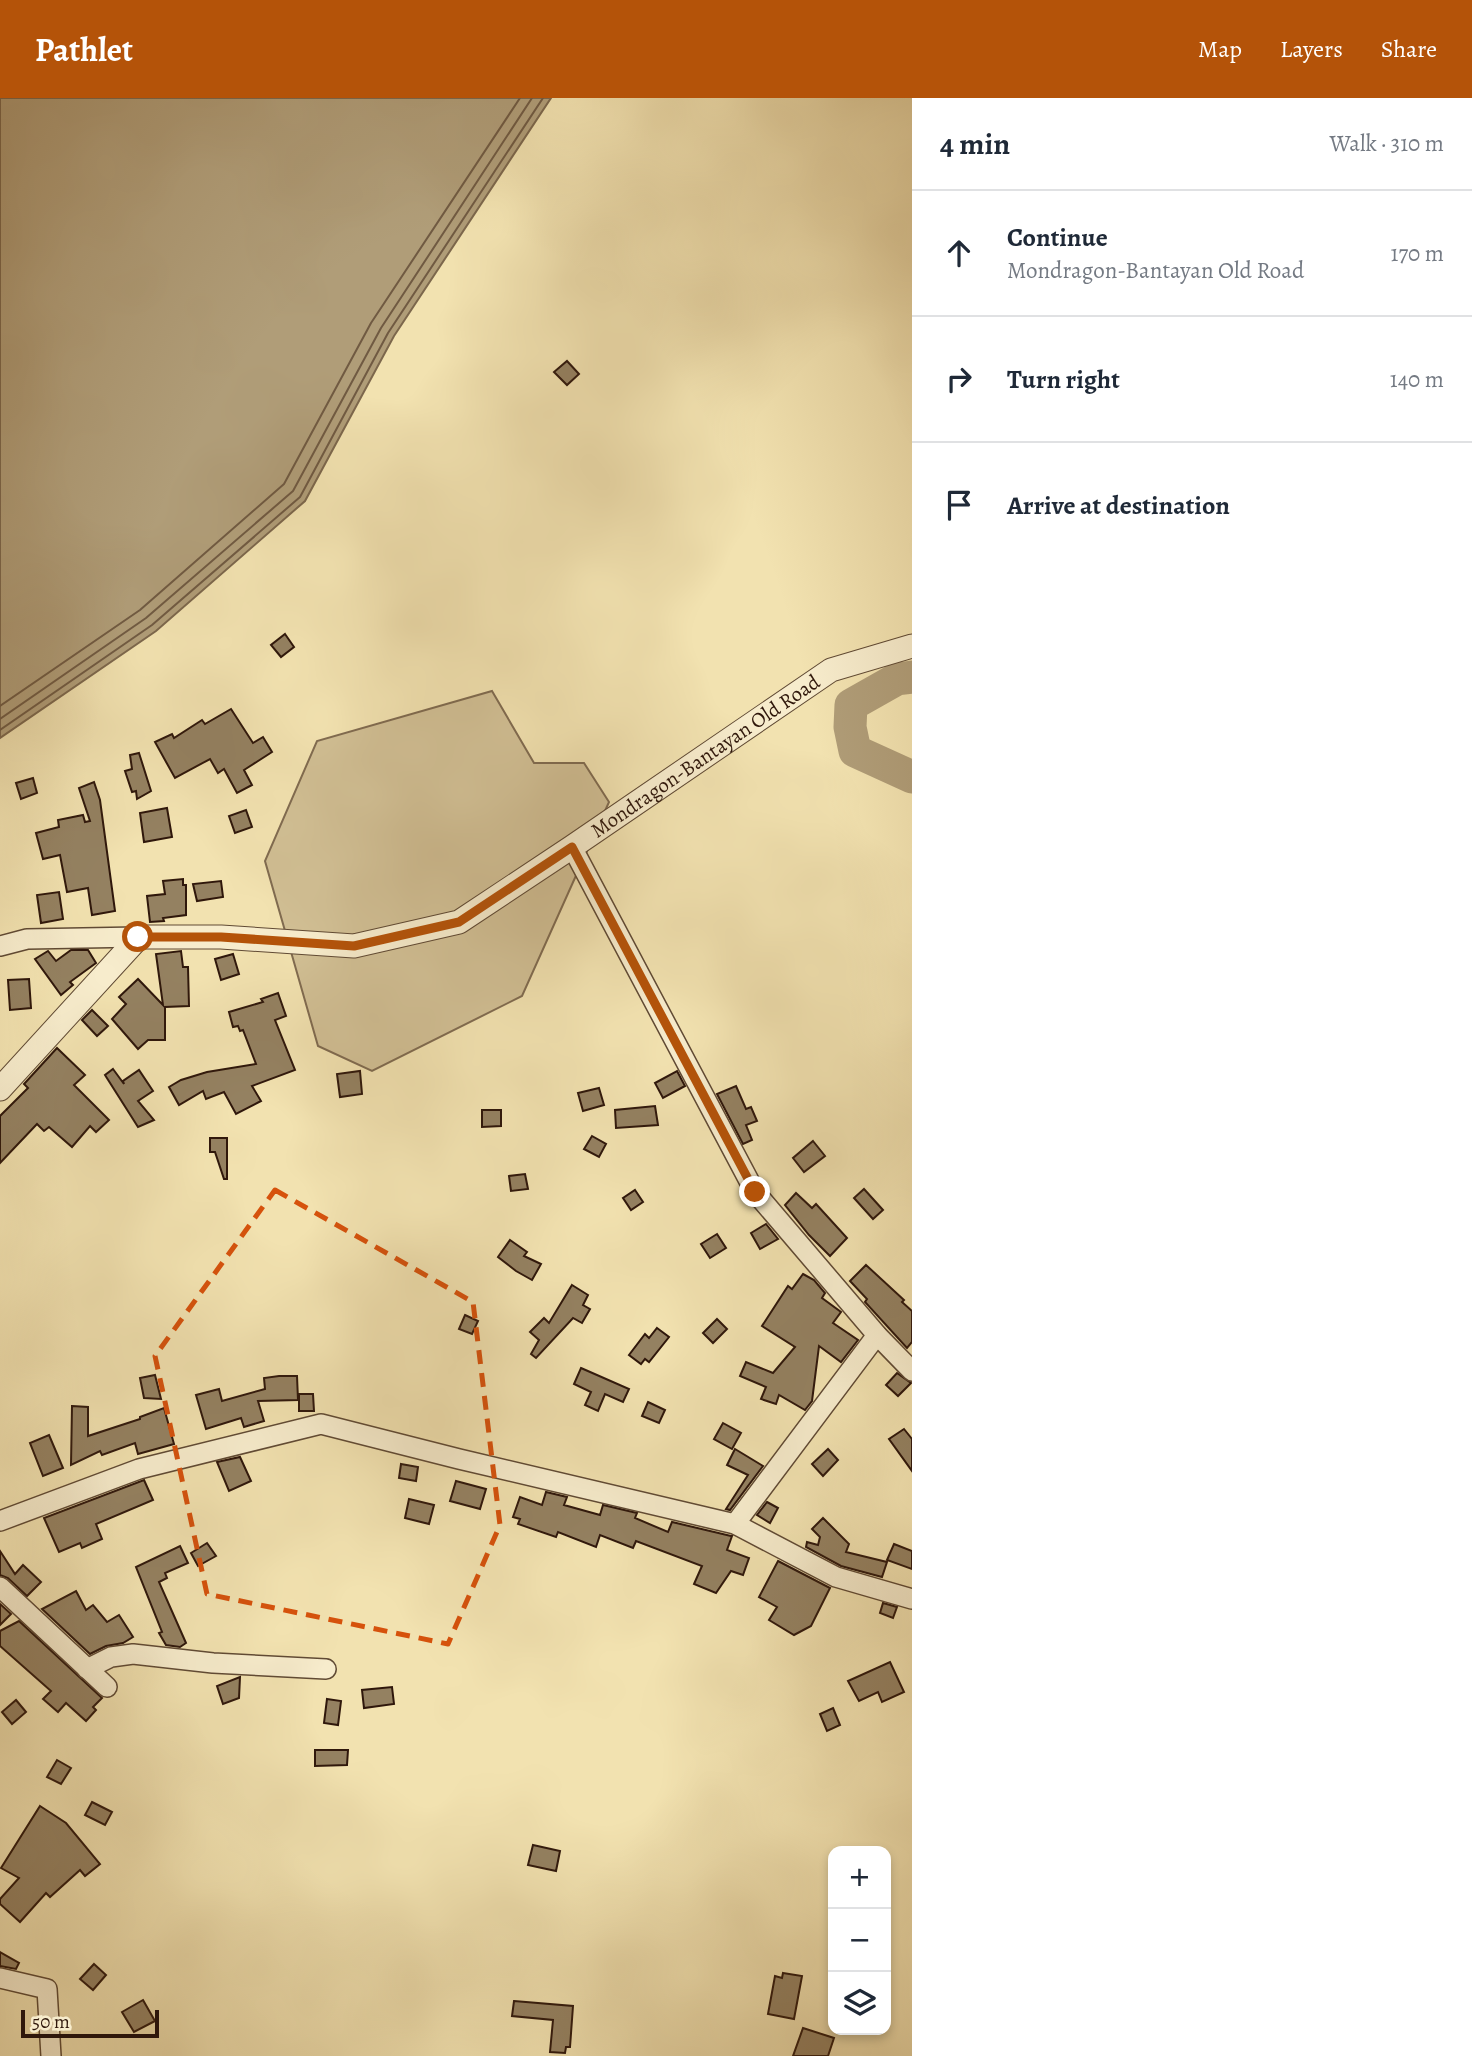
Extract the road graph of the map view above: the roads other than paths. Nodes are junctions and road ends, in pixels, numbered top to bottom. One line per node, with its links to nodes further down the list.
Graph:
1 (912, 646): 2 (street, Mondragon-Bantayan Old Road)
2 (572, 847): 3 (street, Mondragon-Bantayan Old Road); 6 (street)
3 (138, 937): 4 (street); 5 (street)
4 (0, 946)
5 (0, 1089)
6 (877, 1335): 7 (street); 9 (street)
7 (912, 1371)
8 (0, 1521): 9 (street)
9 (735, 1524): 11 (street)
10 (0, 1587): 12 (street)
11 (912, 1599)
12 (87, 1669): 13 (street); 14 (street)
13 (326, 1669)
14 (107, 1687)
15 (0, 1978): 16 (street)
16 (51, 2056)

